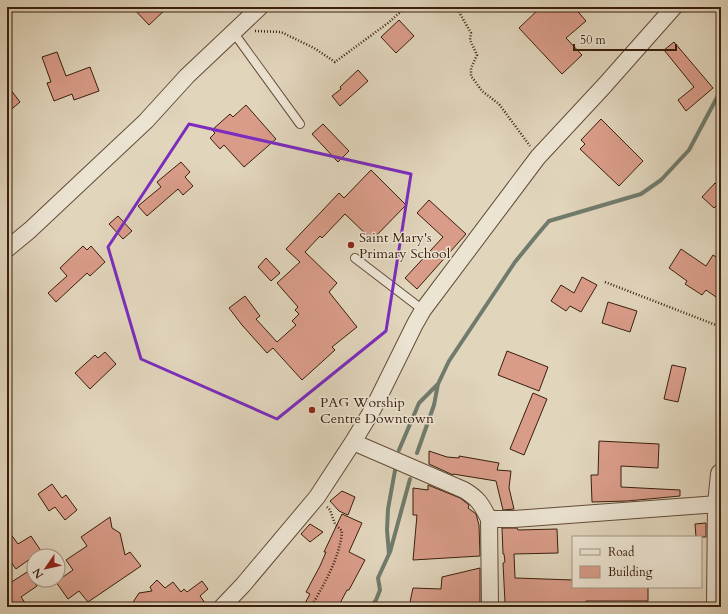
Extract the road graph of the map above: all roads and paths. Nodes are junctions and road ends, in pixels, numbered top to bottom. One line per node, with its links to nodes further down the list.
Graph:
1 (260, 7): 5 (street)
2 (406, 7): 5 (path)
3 (451, 7): 7 (path)
4 (674, 7): 7 (street)
5 (236, 36): 6 (lane); 8 (street)
6 (300, 124)
7 (538, 157): 11 (street)
8 (7, 249)
9 (355, 258): 11 (lane)
10 (605, 282): 12 (path)
11 (423, 310): 13 (street)
12 (721, 327)
13 (353, 442): 15 (street); 17 (street)
14 (721, 474): 16 (street)
15 (317, 497): 18 (street); 19 (path)
16 (718, 504): 17 (street); 21 (street)
17 (489, 519): 20 (street)
18 (222, 607)
19 (311, 607)
20 (490, 607)
21 (717, 607)

